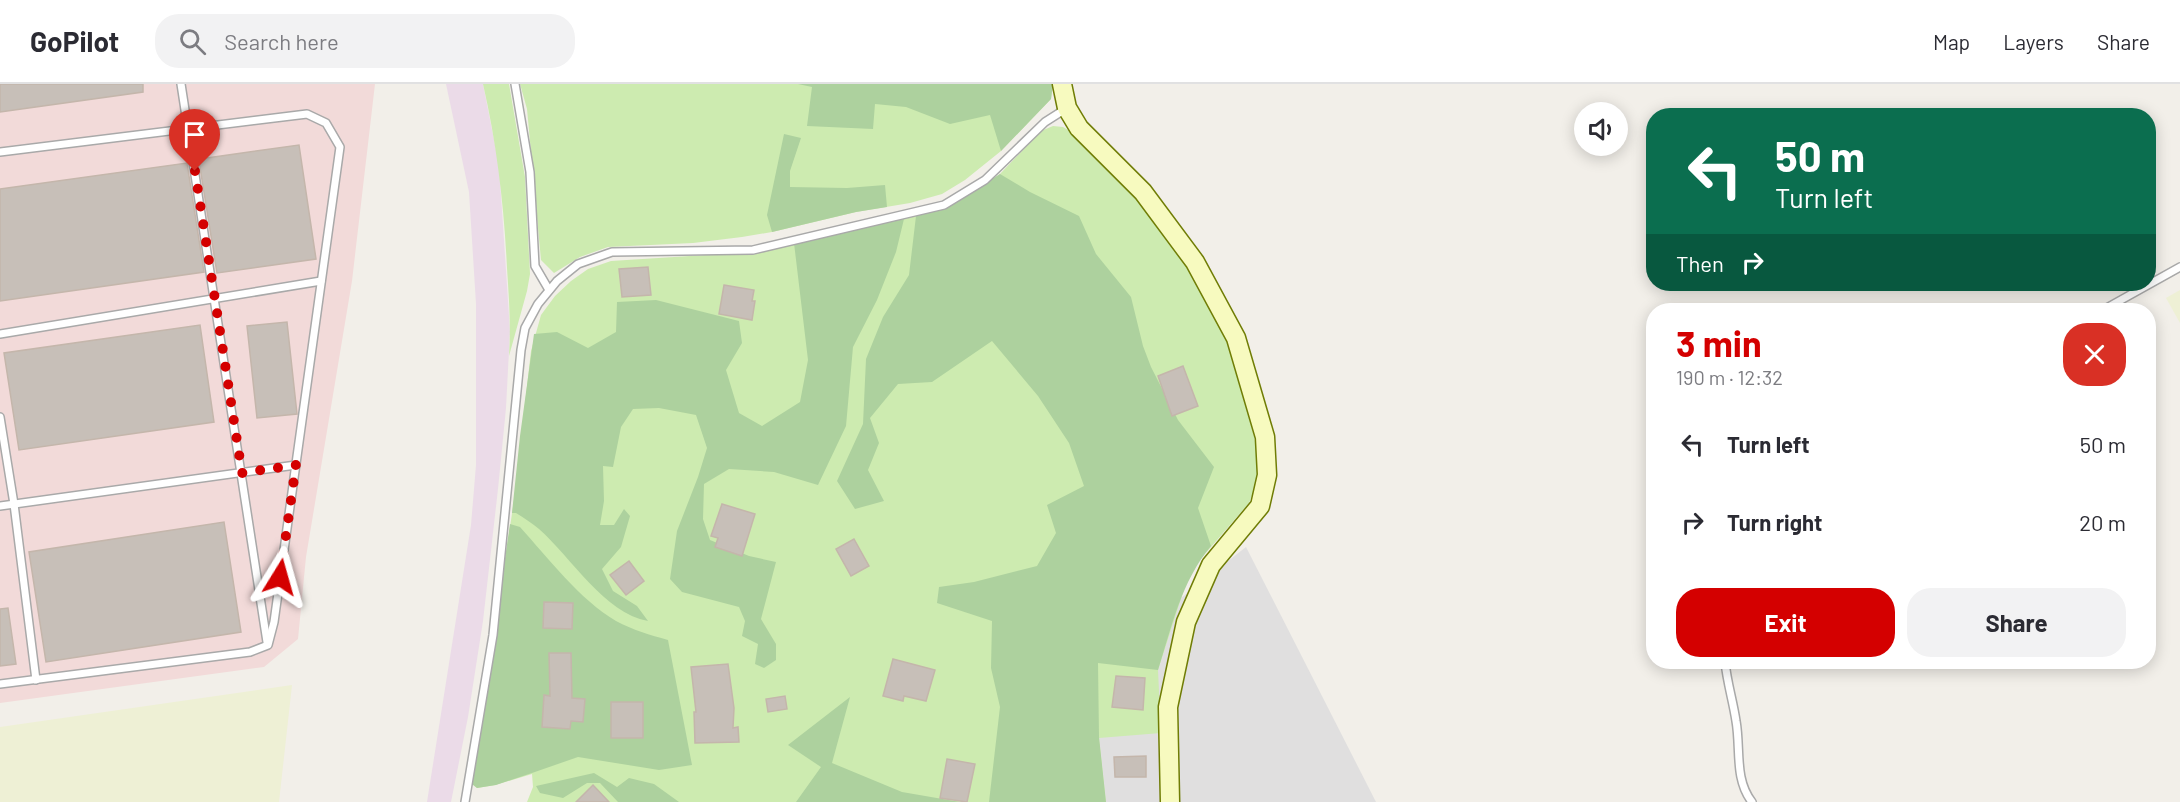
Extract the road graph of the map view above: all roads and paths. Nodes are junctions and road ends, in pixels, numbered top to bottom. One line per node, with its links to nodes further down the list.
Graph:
1 (181, 84): 5 (lane)
2 (515, 84): 10 (lane)
3 (1062, 84): 4 (street)
4 (1067, 108): 10 (lane); 25 (street)
5 (188, 128): 6 (lane); 9 (lane); 12 (lane)
6 (0, 152)
7 (2180, 267): 8 (lane)
8 (2156, 280)
9 (321, 281): 12 (lane); 16 (lane)
10 (549, 290): 24 (lane)
11 (2137, 291): 13 (lane)
12 (214, 298): 14 (lane); 17 (lane)
13 (2116, 303)
14 (0, 334)
15 (0, 417): 18 (lane)
16 (296, 465): 17 (lane); 20 (lane)
17 (242, 473): 18 (lane); 20 (lane)
18 (14, 504): 19 (lane); 22 (lane)
19 (0, 506)
20 (268, 645): 22 (lane)
21 (1726, 669): 26 (lane)
22 (36, 680): 23 (lane)
23 (0, 684)
24 (465, 802)
25 (1170, 802)
26 (1752, 802)

